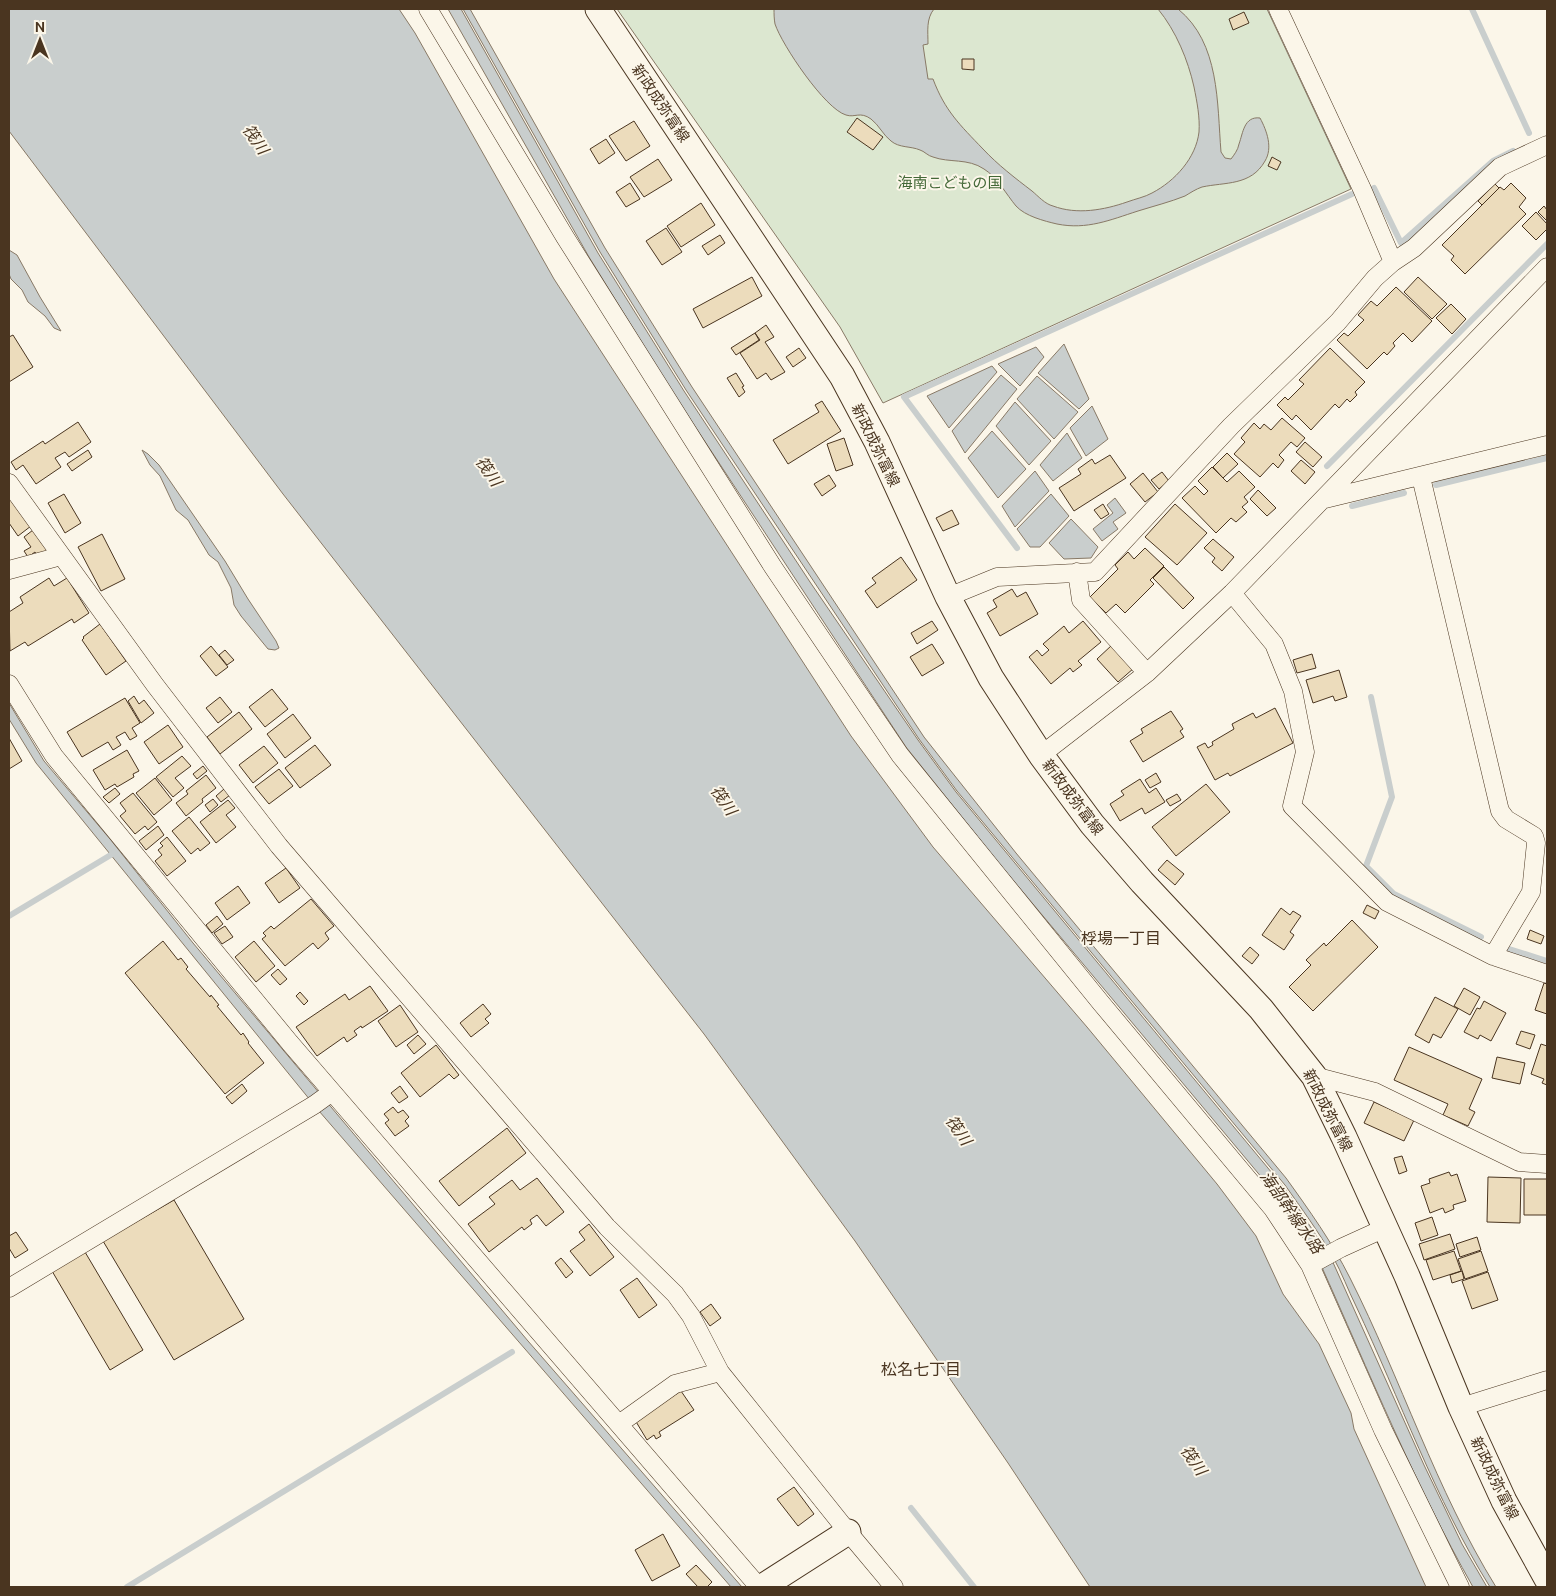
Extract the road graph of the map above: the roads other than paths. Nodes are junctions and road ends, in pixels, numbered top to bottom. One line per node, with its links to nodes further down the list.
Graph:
1 (428, 9): 25 (street)
2 (598, 9): 15 (main road, 新政成弥富線)
3 (1278, 9): 5 (street)
4 (1547, 145): 5 (street)
5 (1393, 262): 13 (street)
6 (1547, 267): 10 (street)
7 (1547, 445): 8 (street)
8 (1421, 477): 10 (street); 19 (street)
9 (9, 483): 11 (street)
10 (1325, 499): 14 (street)
11 (60, 556): 12 (street); 27 (street)
12 (9, 570)
13 (1077, 572): 15 (street); 16 (street)
14 (1232, 593): 16 (street); 19 (street)
15 (948, 597): 18 (main road, 新政成弥富線)
16 (1147, 673): 18 (street)
17 (9, 684): 22 (street)
18 (1041, 754): 21 (main road, 新政成弥富線)
19 (1493, 956): 20 (street)
20 (1547, 974)
21 (1314, 1076): 23 (street); 24 (main road, 新政成弥富線)
22 (325, 1098): 26 (street); 30 (street)
23 (1547, 1164)
24 (1385, 1228): 25 (street); 29 (main road, 新政成弥富線)
25 (1312, 1264): 35 (street)
26 (9, 1288)
27 (720, 1372): 30 (street); 31 (street)
28 (1547, 1380): 29 (street)
29 (1461, 1407): 32 (main road, 新政成弥富線)
30 (619, 1424): 33 (street)
31 (848, 1532): 33 (main road); 34 (street)
32 (1547, 1579)
33 (760, 1587)
34 (894, 1587)
35 (1460, 1587)

